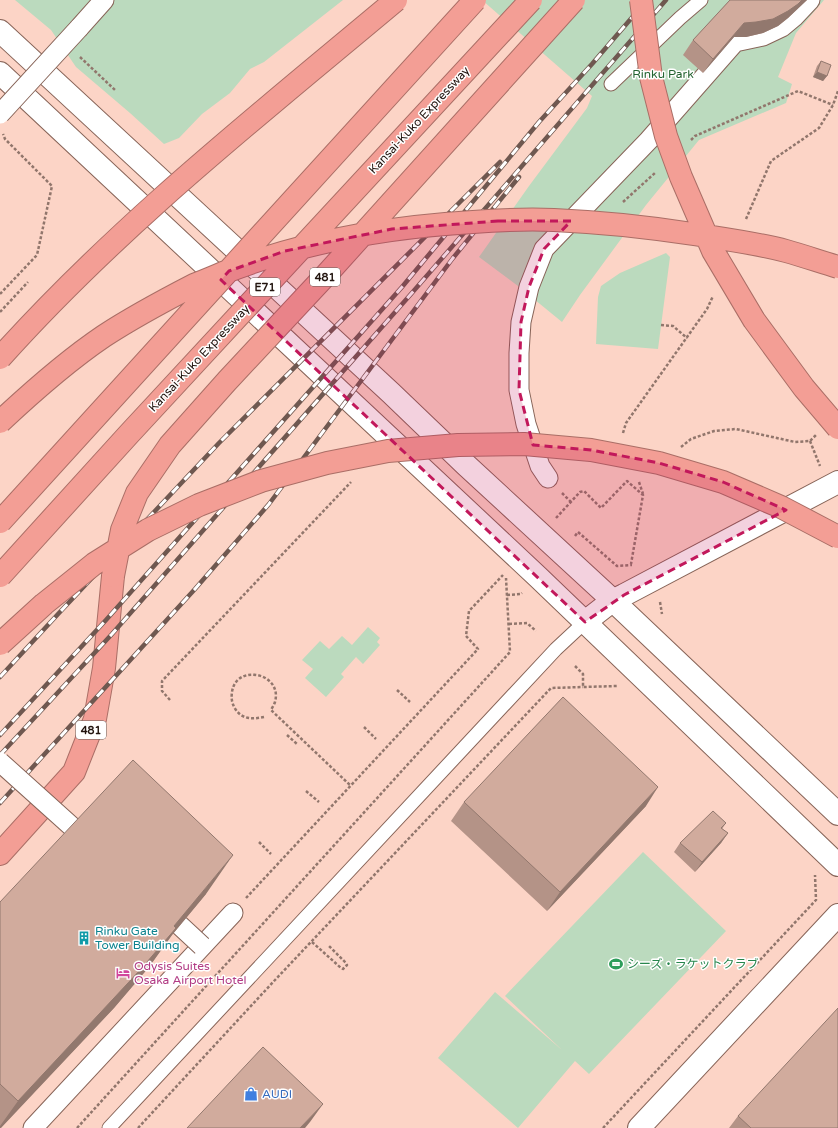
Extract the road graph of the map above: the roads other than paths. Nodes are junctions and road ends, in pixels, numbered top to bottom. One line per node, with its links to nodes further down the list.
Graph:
1 (104, 0): 12 (street, bridge)
2 (396, 0): 14 (highway, bridge)
3 (475, 0): 19 (highway, bridge)
4 (531, 0): 21 (highway, Kansai-Kuko Expressway / E71, bridge)
5 (574, 0): 27 (highway, 481, bridge)
6 (641, 0): 16 (highway, bridge)
7 (701, 0): 11 (lane)
8 (810, 0): 17 (street, bridge)
9 (0, 31): 22 (street)
10 (0, 73): 23 (street)
11 (611, 84)
12 (0, 114)
13 (838, 267): 15 (highway, bridge)
14 (0, 358)
15 (0, 422)
16 (830, 430)
17 (548, 478)
18 (834, 484): 22 (street)
19 (0, 522)
20 (838, 537): 24 (highway, bridge)
21 (0, 576)
22 (612, 601): 23 (street); 26 (street)
23 (585, 622): 29 (street); 35 (lane)
24 (0, 644)
25 (0, 762): 28 (street, bridge)
26 (838, 814)
27 (0, 854)
28 (102, 854)
29 (838, 865)
30 (149, 897): 33 (street, bridge)
31 (233, 913): 33 (street)
32 (838, 915): 36 (street)
33 (202, 946): 34 (street)
34 (33, 1128)
35 (109, 1128)
36 (639, 1128)

